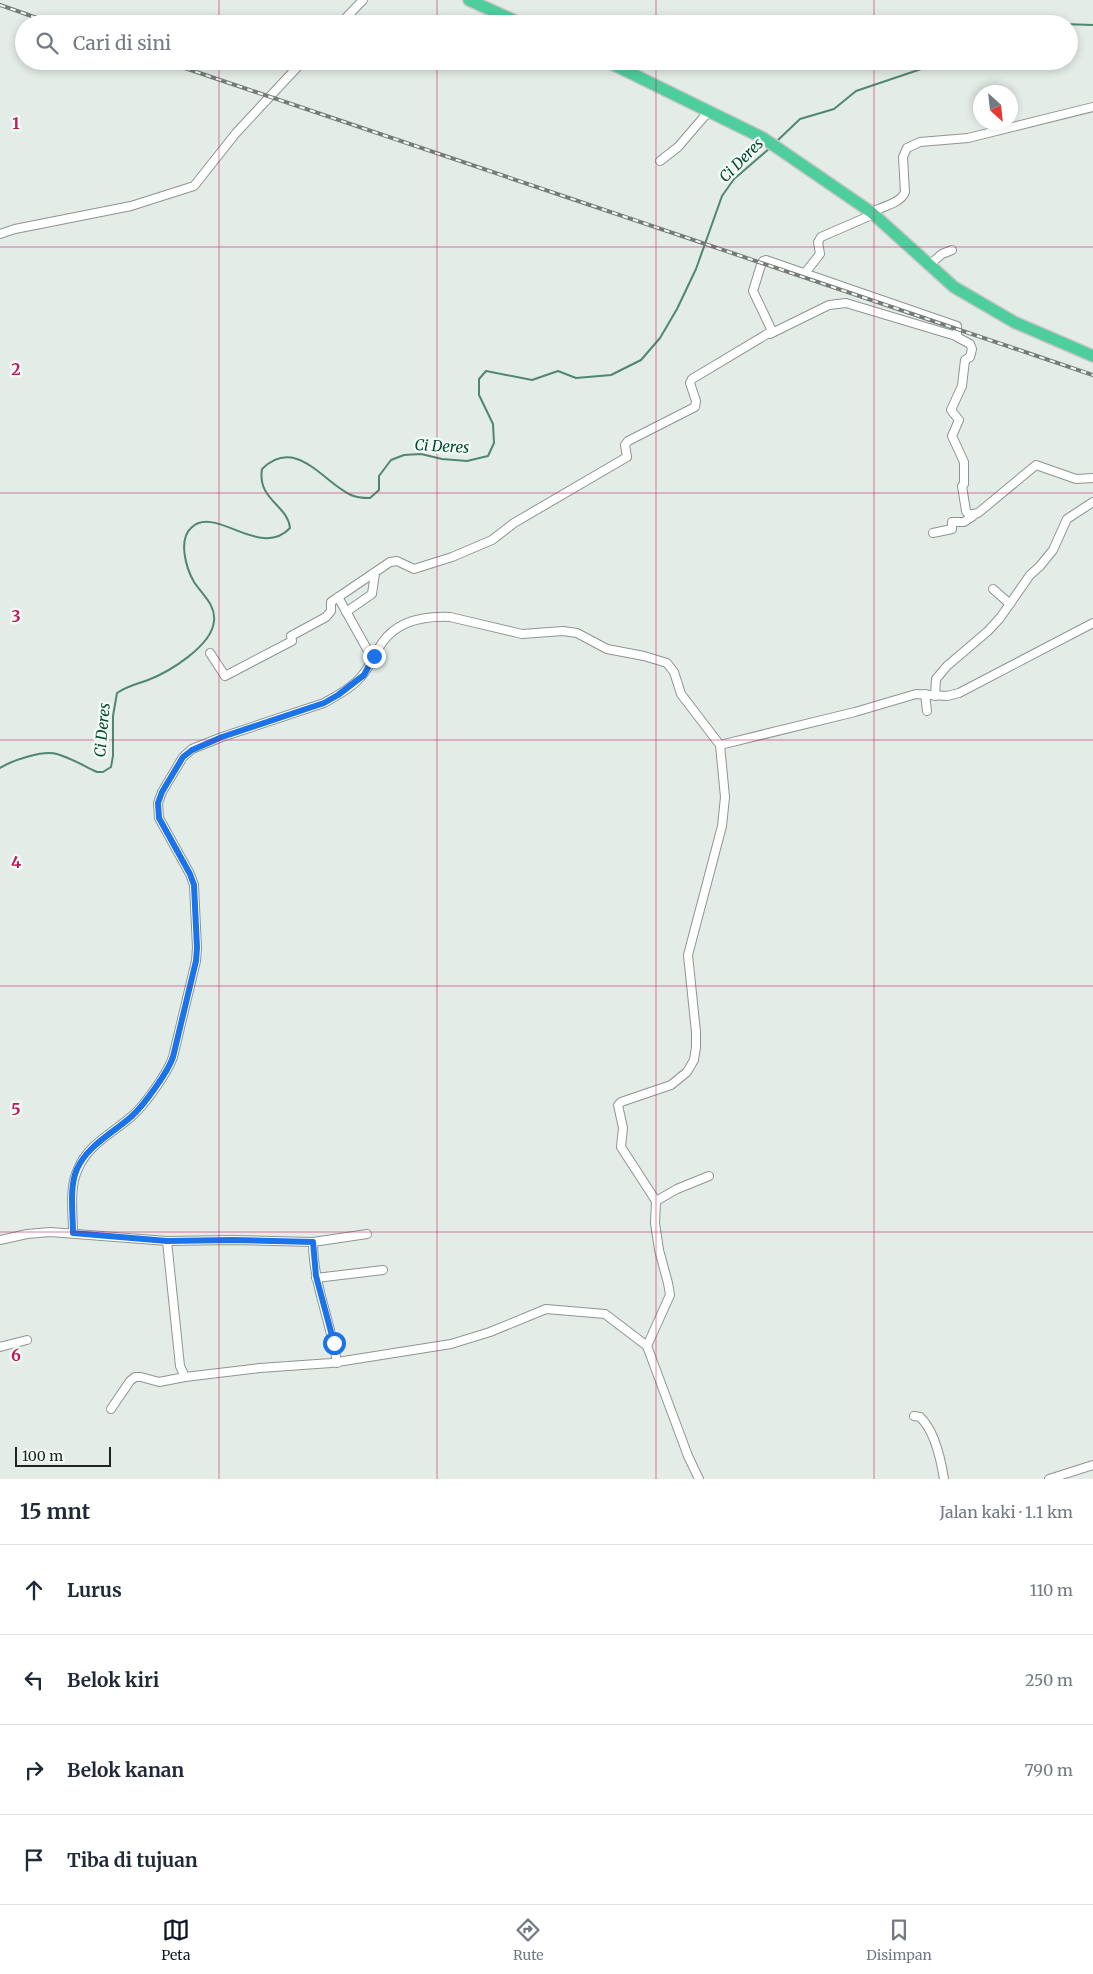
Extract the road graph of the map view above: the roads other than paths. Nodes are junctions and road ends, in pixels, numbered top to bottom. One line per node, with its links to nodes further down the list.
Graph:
1 (363, 0): 3 (street)
2 (469, 0): 4 (highway)
3 (349, 15)
4 (502, 15)
5 (296, 70): 11 (street)
6 (625, 70): 8 (highway)
7 (1093, 107): 10 (street)
8 (710, 111): 9 (street); 10 (highway)
9 (660, 161)
10 (873, 213): 13 (highway); 14 (street)
11 (0, 234)
12 (952, 250): 13 (street)
13 (929, 264): 17 (highway)
14 (805, 273): 15 (street); 16 (street)
15 (770, 334): 16 (street); 22 (street)
16 (956, 336): 20 (street)
17 (1091, 355)
18 (1093, 478): 20 (street)
19 (1093, 502): 25 (street)
20 (972, 516): 21 (street)
21 (933, 533)
22 (375, 573): 24 (street); 26 (street)
23 (993, 589): 25 (street)
24 (338, 597): 26 (street); 28 (street)
25 (1010, 604): 31 (street)
26 (346, 612): 29 (street)
27 (1093, 623): 31 (street)
28 (210, 653)
29 (372, 658): 33 (street); 36 (street)
30 (925, 694): 31 (street); 32 (street); 33 (street)
31 (935, 696)
32 (927, 711)
33 (720, 745): 35 (street)
34 (709, 1176): 35 (street)
35 (656, 1201): 44 (street)
36 (73, 1233): 38 (street); 39 (street)
37 (367, 1234): 40 (street)
38 (0, 1240)
39 (167, 1241): 40 (street); 47 (street)
40 (313, 1242): 42 (street)
41 (383, 1270): 42 (street)
42 (316, 1278): 46 (street)
43 (27, 1340): 45 (street)
44 (647, 1346): 46 (street); 51 (street)
45 (0, 1347)
46 (337, 1362): 47 (street)
47 (185, 1377): 48 (street)
48 (112, 1409)
49 (914, 1416): 52 (street)
50 (1093, 1465): 53 (street)
51 (699, 1479)
52 (944, 1479)
53 (1049, 1479)

